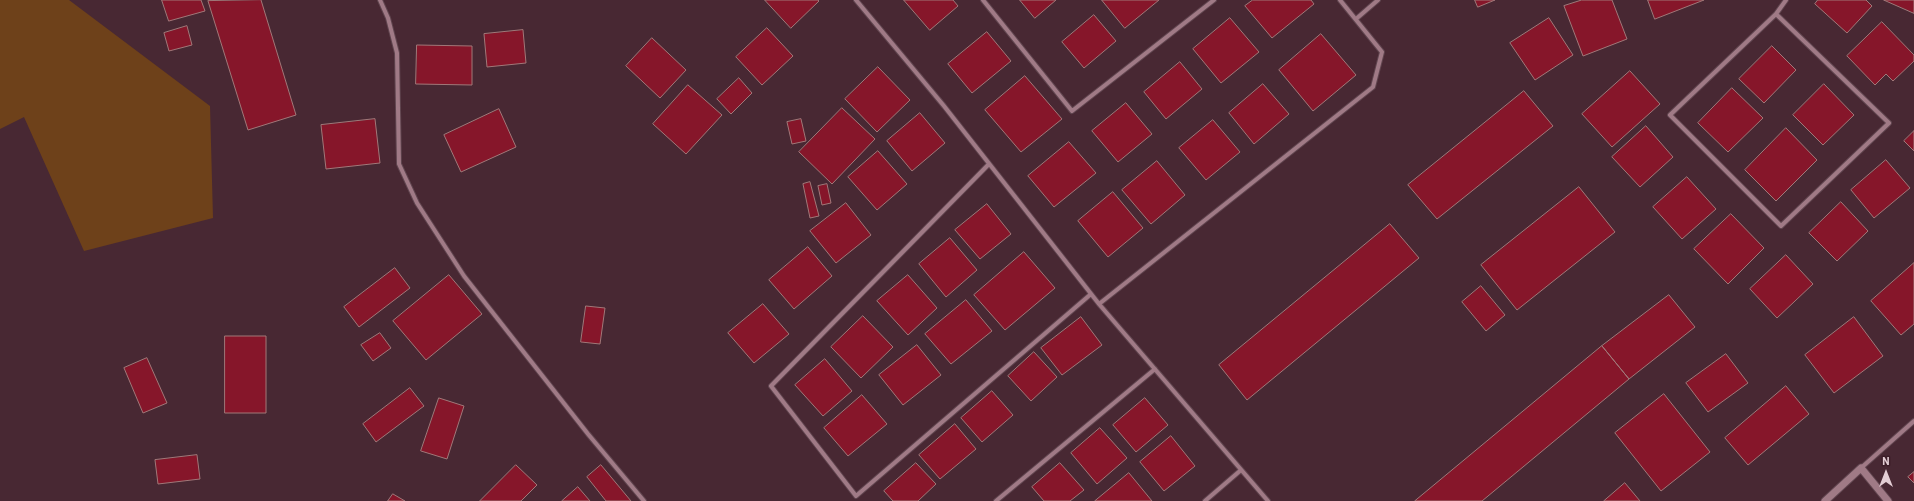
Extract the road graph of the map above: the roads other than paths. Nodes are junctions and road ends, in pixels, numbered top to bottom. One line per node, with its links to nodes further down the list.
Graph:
1 (380, 0): 17 (street)
2 (856, 0): 10 (street)
3 (983, 0): 4 (street)
4 (1214, 0)
5 (1340, 0): 9 (street)
6 (1378, 0): 9 (street)
7 (1786, 0): 8 (street)
8 (1776, 14): 8 (street)
9 (1356, 19): 12 (street)
10 (989, 164): 11 (street); 11 (street)
11 (1091, 294): 12 (street)
12 (1099, 304): 13 (street)
13 (1154, 369): 16 (street); 18 (street)
14 (1914, 420): 15 (street)
15 (1861, 468): 21 (street); 22 (street)
16 (1241, 470): 19 (street); 20 (street)
17 (644, 501)
18 (996, 501)
19 (1205, 501)
20 (1268, 501)
21 (1825, 501)
22 (1888, 501)

